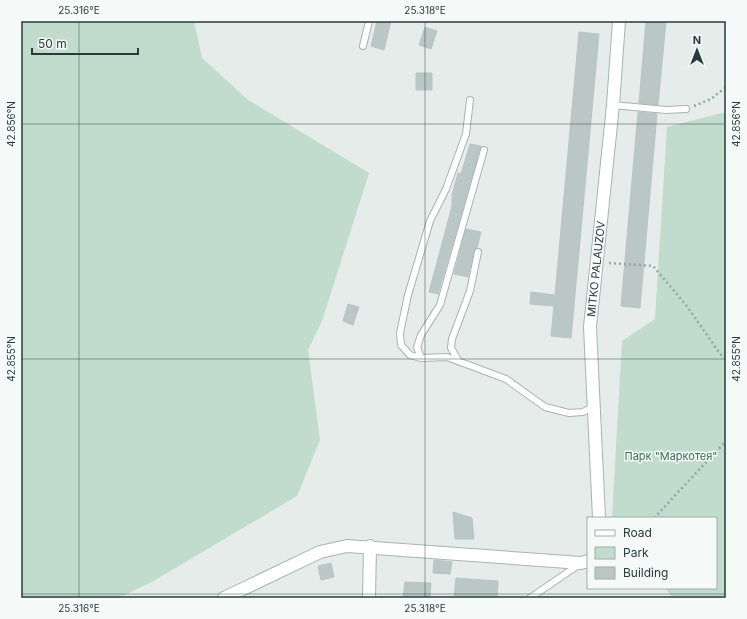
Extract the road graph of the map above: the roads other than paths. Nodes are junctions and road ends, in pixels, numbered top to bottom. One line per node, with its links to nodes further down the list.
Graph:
1 (369, 21): 3 (lane)
2 (619, 21): 5 (street, MITKO PALAUZOV)
3 (363, 46)
4 (470, 100): 9 (lane)
5 (613, 105): 6 (lane); 11 (street, MITKO PALAUZOV)
6 (686, 109)
7 (484, 150): 9 (lane)
8 (478, 252): 10 (lane)
9 (421, 358): 10 (lane)
10 (458, 360): 11 (lane)
11 (594, 407): 12 (street, MITKO PALAUZOV)
12 (600, 517)
13 (370, 546): 14 (street); 15 (street); 16 (street)
14 (585, 562): 17 (lane)
15 (224, 598)
16 (369, 598)
17 (530, 598)

